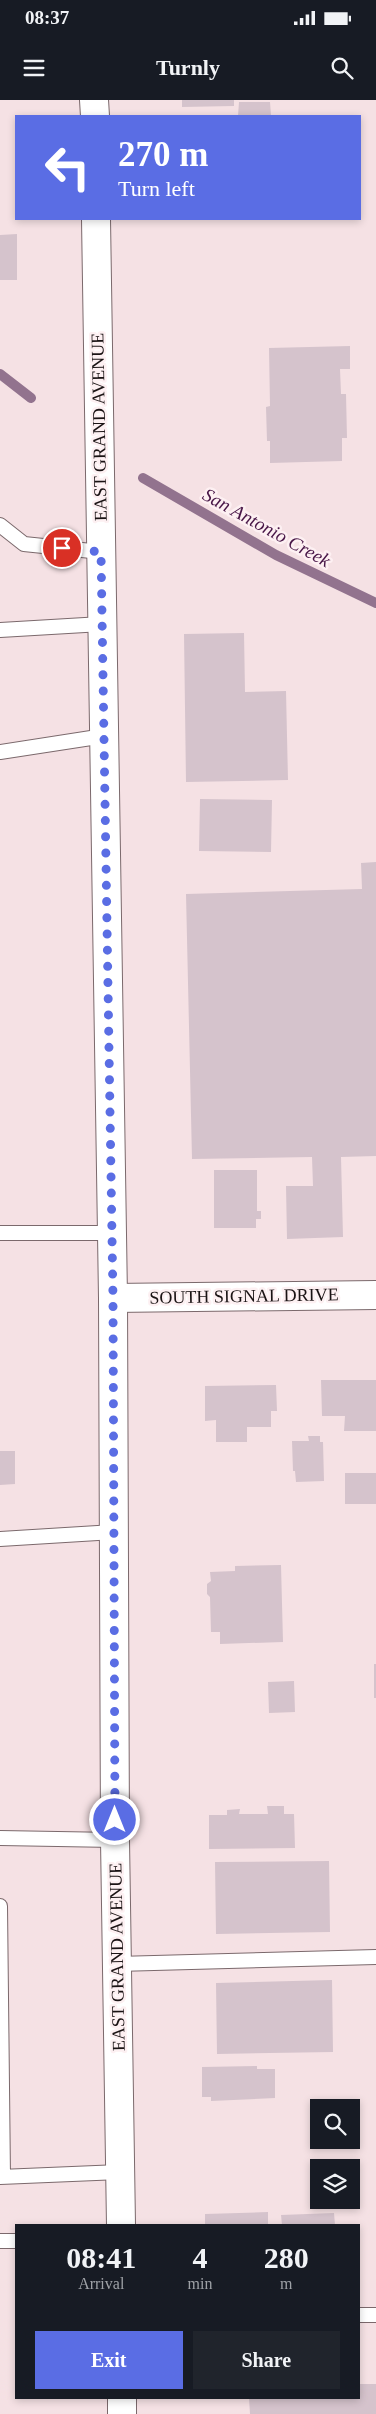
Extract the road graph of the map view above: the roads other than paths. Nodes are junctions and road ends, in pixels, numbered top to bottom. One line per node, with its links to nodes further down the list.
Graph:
1 (94, 100): 2 (street)
2 (95, 115)
3 (96, 220): 5 (street, EAST GRAND AVENUE)
4 (0, 525): 5 (lane)
5 (101, 552): 6 (street, EAST GRAND AVENUE)
6 (102, 624): 7 (lane); 8 (street, EAST GRAND AVENUE)
7 (0, 630)
8 (104, 736): 9 (lane); 11 (street, EAST GRAND AVENUE)
9 (0, 752)
10 (0, 1233): 11 (lane)
11 (111, 1233): 13 (street, EAST GRAND AVENUE)
12 (376, 1295): 13 (street, SOUTH SIGNAL DRIVE)
13 (113, 1298): 14 (street, EAST GRAND AVENUE)
14 (114, 1532): 15 (lane); 17 (street, EAST GRAND AVENUE)
15 (0, 1539)
16 (0, 1838): 17 (lane)
17 (115, 1840): 20 (street, EAST GRAND AVENUE)
18 (0, 1906): 22 (lane)
19 (376, 1957): 20 (lane)
20 (117, 1964): 21 (street, EAST GRAND AVENUE)
21 (120, 2172): 22 (lane); 23 (street, EAST GRAND AVENUE)
22 (2, 2177)
23 (120, 2224)
24 (15, 2240): 25 (lane)
25 (0, 2241)
26 (360, 2315): 27 (lane)
27 (376, 2315)
28 (122, 2399): 29 (street)
29 (122, 2414)

